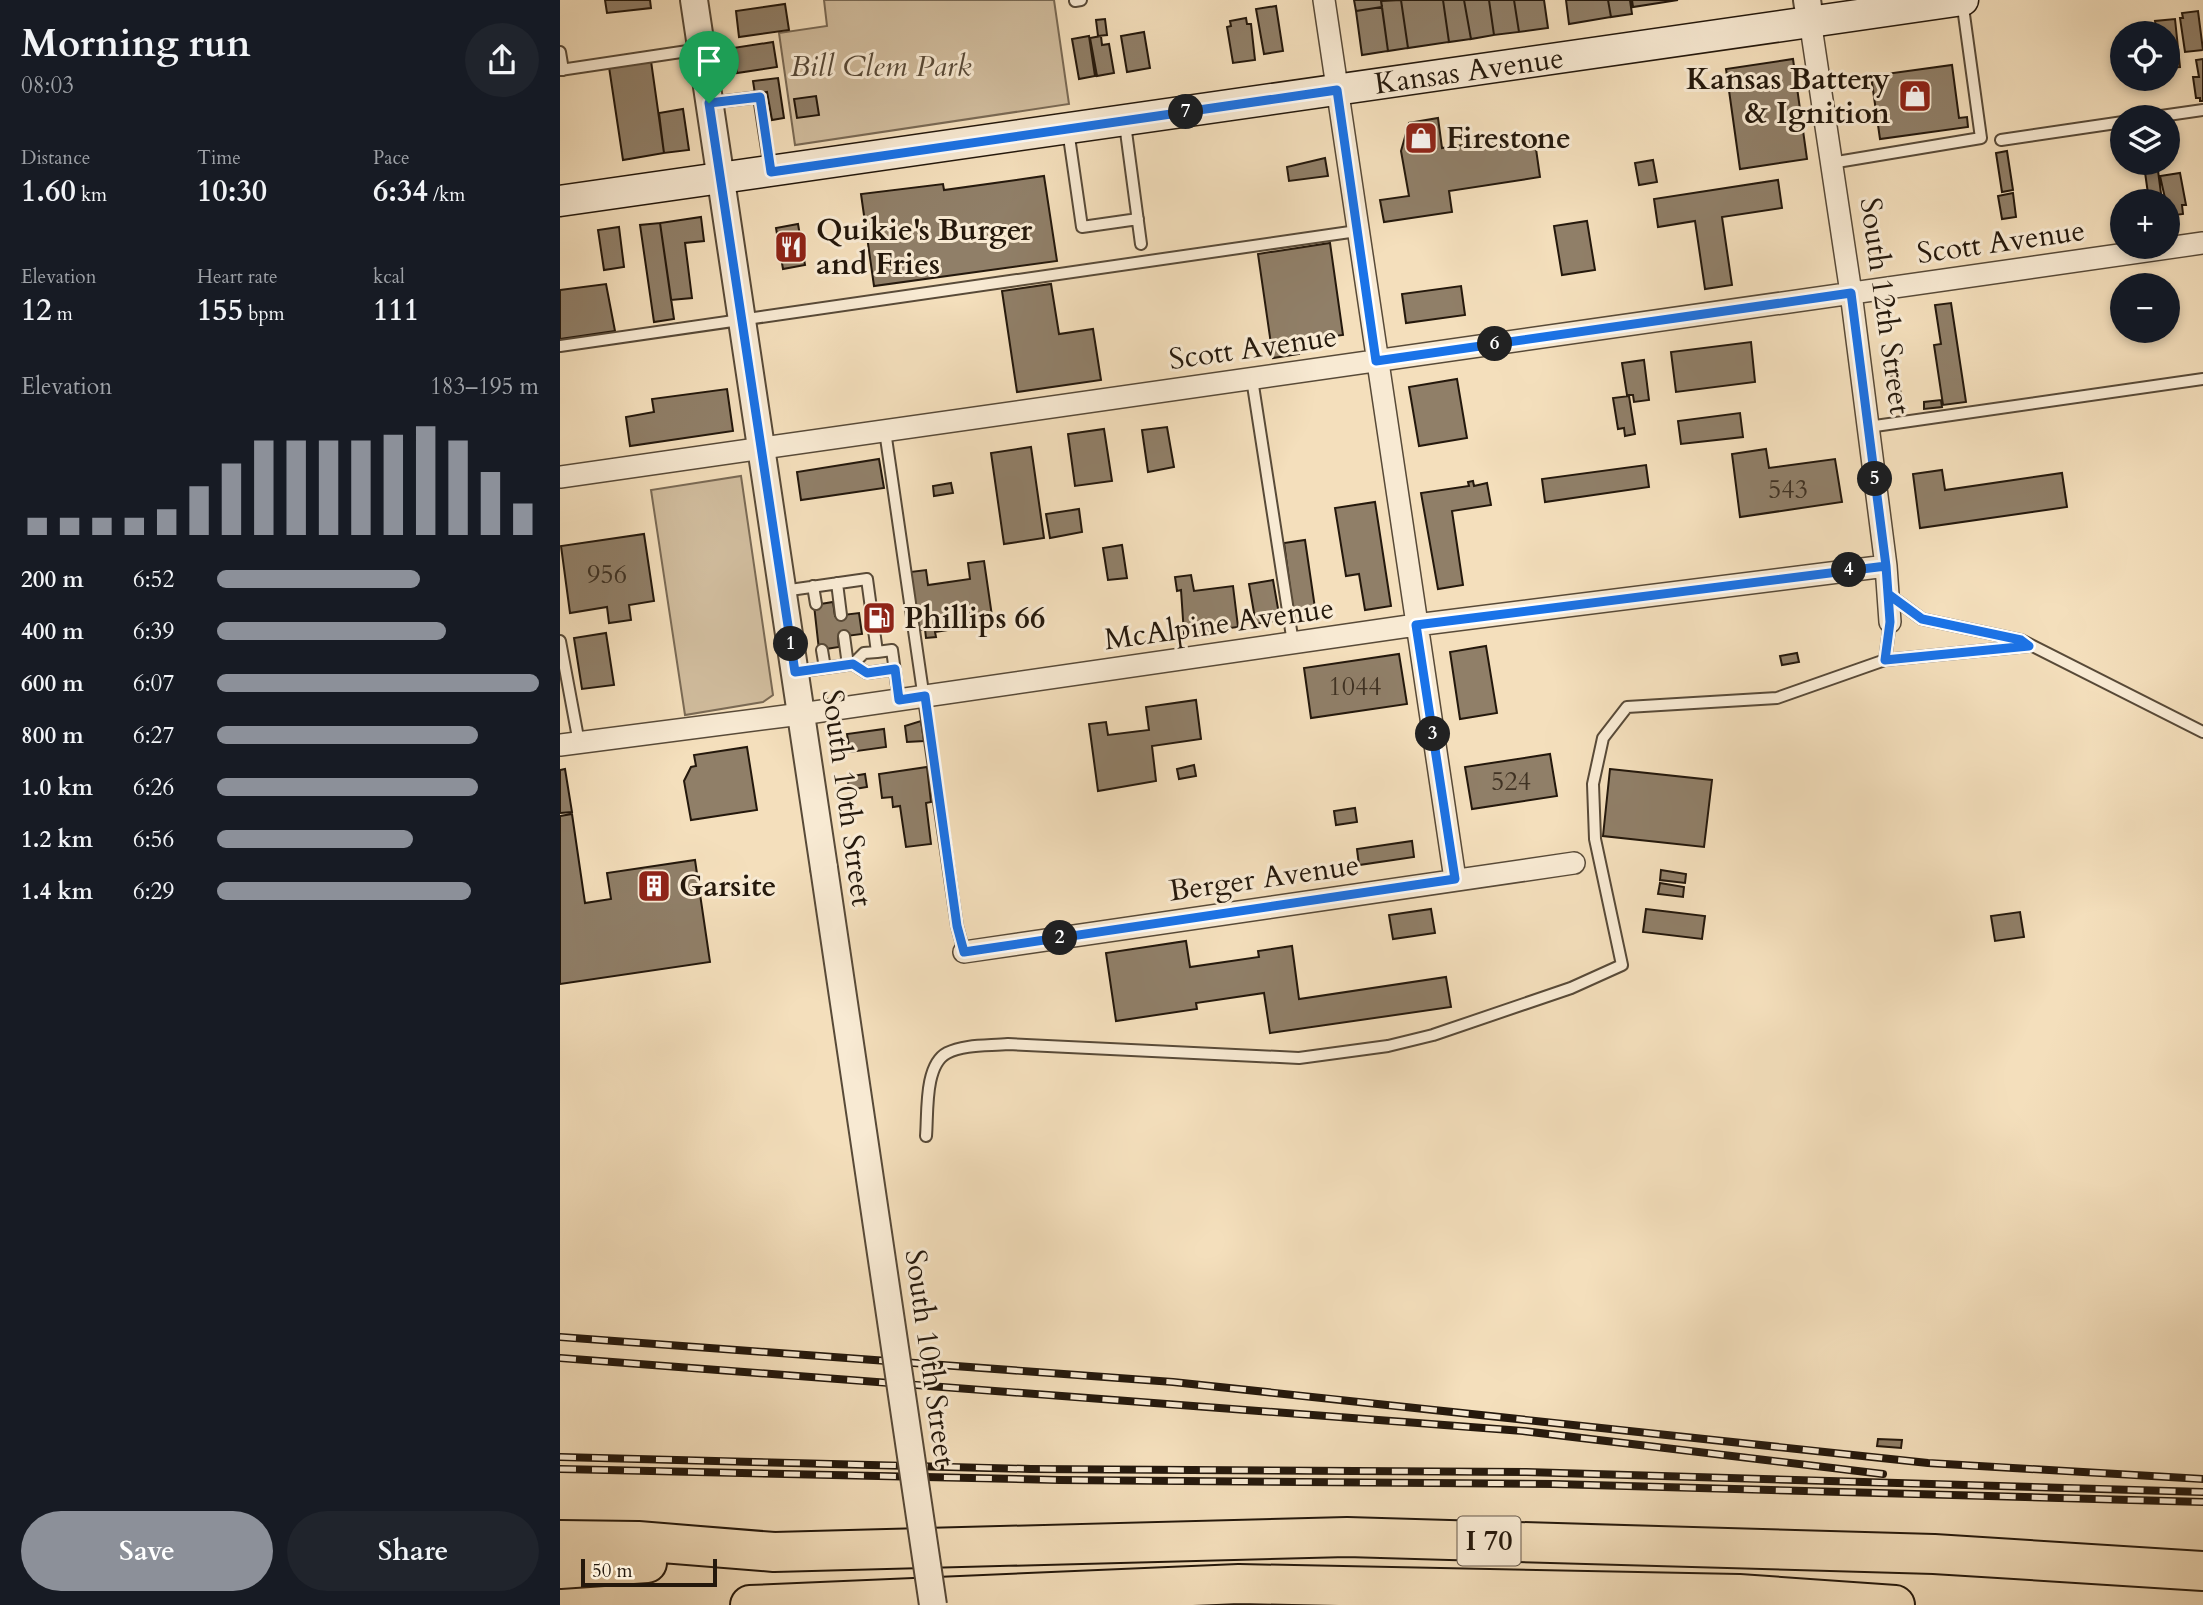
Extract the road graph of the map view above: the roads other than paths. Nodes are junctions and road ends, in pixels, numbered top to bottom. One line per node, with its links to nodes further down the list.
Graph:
1 (694, 0): 7 (street, South 10th Street)
2 (1081, 0): 5 (lane)
3 (1324, 0): 10 (street)
4 (1962, 0): 6 (main road, Kansas Avenue); 18 (lane)
5 (1075, 1)
6 (1809, 10): 10 (main road, Kansas Avenue); 18 (street, South 12th Street)
7 (701, 49): 9 (lane); 11 (street, South 10th Street)
8 (560, 52): 9 (lane)
9 (561, 70)
10 (1337, 90): 14 (main road, Kansas Avenue); 23 (street)
11 (709, 103): 19 (lane); 20 (street, South 10th Street)
12 (2203, 110): 13 (lane)
13 (2180, 113)
14 (1124, 121): 16 (main road, Kansas Avenue); 22 (lane)
15 (2110, 124): 17 (lane)
16 (1068, 129): 19 (main road, Kansas Avenue); 22 (lane)
17 (2001, 140)
18 (1831, 163): 26 (street, South 12th Street)
19 (771, 172): 20 (main road, Kansas Avenue)
20 (720, 179): 21 (main road, Kansas Avenue); 27 (street, South 10th Street)
21 (560, 201)
22 (1138, 219): 25 (lane)
23 (1357, 231): 27 (lane); 29 (street)
24 (2203, 243): 26 (street, Scott Avenue)
25 (1141, 244)
26 (1851, 293): 29 (street, Scott Avenue); 32 (street, South 12th Street)
27 (740, 319): 28 (lane); 34 (street, South 10th Street)
28 (560, 346)
29 (1376, 361): 30 (street, Scott Avenue); 44 (street)
30 (1252, 379): 33 (street, Scott Avenue); 47 (lane)
31 (2203, 379): 32 (lane)
32 (1868, 427): 36 (street, South 12th Street)
33 (885, 431): 34 (street, Scott Avenue); 57 (lane)
34 (762, 448): 35 (street, Scott Avenue); 39 (street, South 10th Street)
35 (560, 477)
36 (1886, 566): 40 (street, South 12th Street); 44 (street, McAlpine Avenue)
37 (837, 583): 38 (lane); 42 (lane); 50 (lane)
38 (813, 586): 39 (lane); 41 (lane)
39 (783, 591): 56 (street, South 10th Street)
40 (1888, 594): 43 (street, South 12th Street); 48 (lane)
41 (816, 604)
42 (841, 615)
43 (1890, 622): 51 (lane)
44 (1416, 625): 47 (street, McAlpine Avenue); 63 (street)
45 (844, 636): 52 (lane)
46 (560, 641): 53 (lane)
47 (1293, 643): 57 (street, McAlpine Avenue)
48 (2029, 646): 51 (lane); 60 (lane)
49 (822, 649): 54 (lane)
50 (877, 652): 52 (lane); 55 (lane)
51 (1885, 660): 65 (lane)
52 (850, 664): 54 (lane); 55 (lane)
53 (562, 668): 61 (lane)
54 (825, 668): 56 (lane)
55 (895, 669): 58 (lane)
56 (795, 672): 59 (street, South 10th Street)
57 (925, 696): 58 (street, McAlpine Avenue); 64 (lane)
58 (899, 700): 59 (street, McAlpine Avenue)
59 (801, 714): 61 (street, McAlpine Avenue); 71 (street, South 10th Street, bridge)
60 (2203, 732)
61 (570, 744)
62 (1574, 863): 63 (street, Berger Avenue)
63 (1455, 879): 64 (street, Berger Avenue)
64 (964, 952)
65 (926, 1136)
66 (560, 1540): 67 (highway, I 70)
67 (774, 1552): 68 (highway); 69 (highway, I 70)
68 (560, 1569)
69 (2203, 1571)
70 (750, 1605): 72 (highway, I 70)
71 (933, 1605)
72 (1895, 1605)

